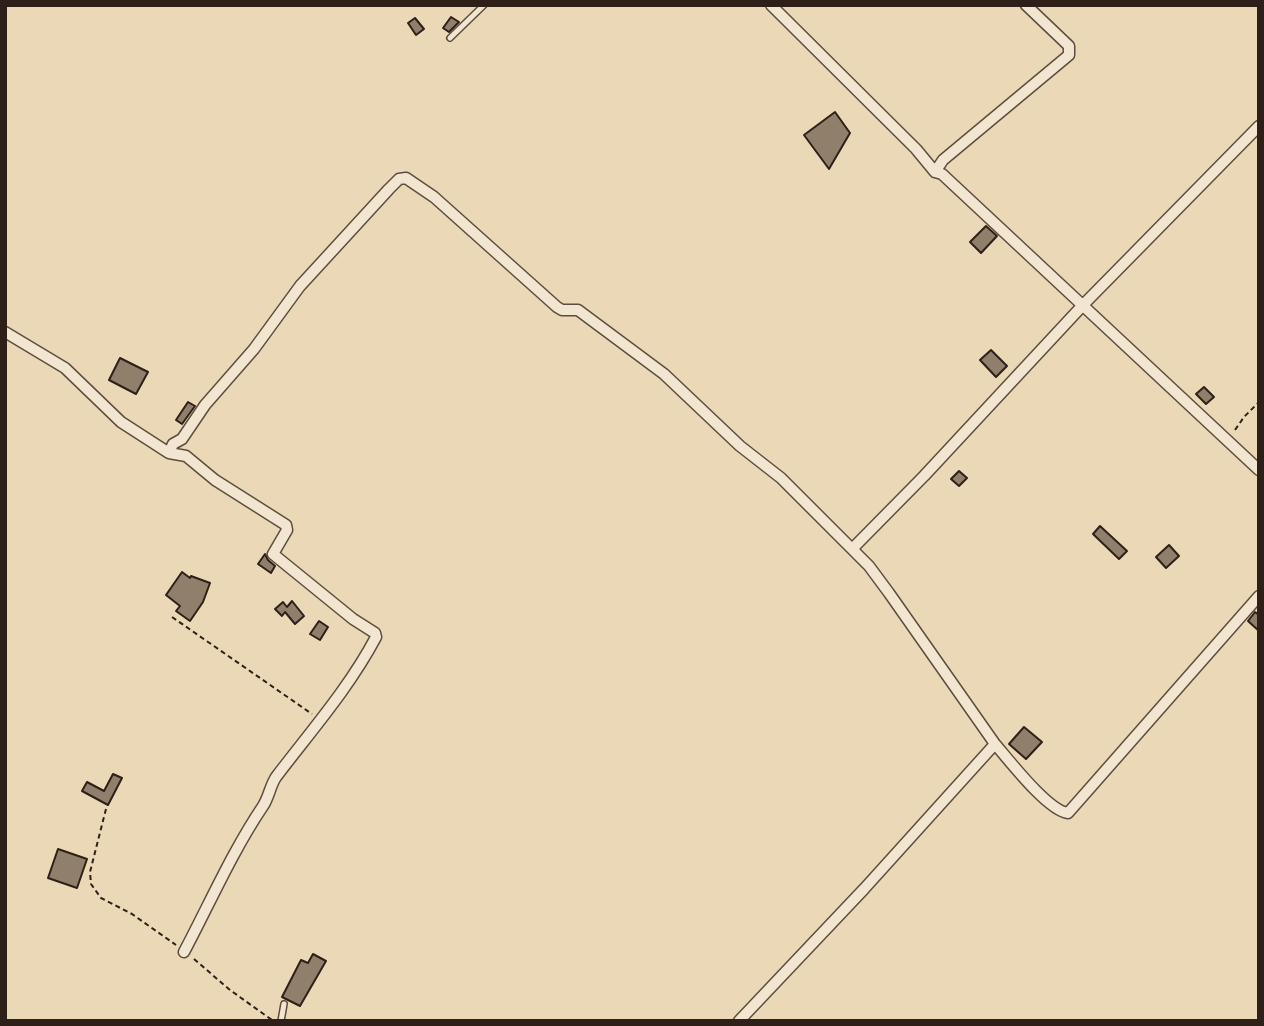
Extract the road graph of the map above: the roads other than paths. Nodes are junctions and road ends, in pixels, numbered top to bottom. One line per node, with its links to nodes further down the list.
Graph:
1 (484, 5): 4 (lane)
2 (771, 5): 6 (street)
3 (1026, 5): 6 (street)
4 (450, 38)
5 (1259, 126): 7 (street)
6 (935, 172): 7 (street)
7 (1083, 305): 10 (street); 11 (street)
8 (5, 332): 9 (street)
9 (169, 453): 11 (street); 14 (street)
10 (1259, 470)
11 (853, 550): 13 (street)
12 (1259, 596): 13 (street)
13 (995, 744): 17 (street)
14 (184, 952)
15 (284, 1004): 16 (lane)
16 (281, 1021)
17 (739, 1021)

